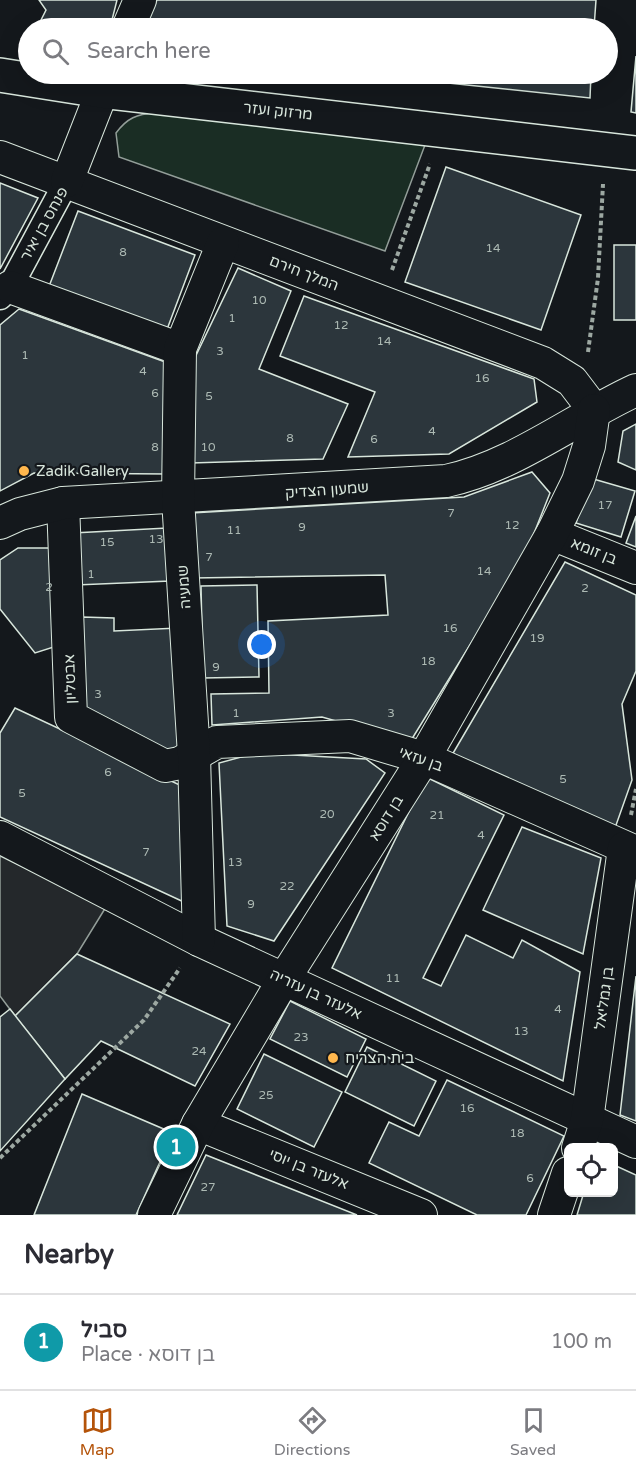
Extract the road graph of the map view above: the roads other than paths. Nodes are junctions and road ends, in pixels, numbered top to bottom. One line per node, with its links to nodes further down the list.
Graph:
1 (140, 0): 2 (street)
2 (132, 18)
3 (0, 75): 4 (main road, מרזוק ועזר)
4 (18, 76)
5 (104, 84): 11 (street)
6 (119, 84): 7 (main road, מרזוק ועזר)
7 (555, 145): 8 (main road, מרזוק ועזר); 10 (main road, מרזוק ועזר)
8 (636, 153)
9 (0, 157): 11 (street, המלך חירם)
10 (636, 175)
11 (67, 181): 12 (street, המלך חירם); 13 (street, פנחס בן יאיר)
12 (223, 243): 14 (street, שמעיה); 16 (street, המלך חירם)
13 (5, 292): 14 (street)
14 (180, 349): 17 (street, שמעיה)
15 (636, 390): 16 (street, שמעון הצדיק)
16 (594, 410): 17 (street, שמעון הצדיק); 20 (street, בן דוסא)
17 (178, 499): 18 (street, שמעון הצדיק); 22 (street, שמעיה)
18 (63, 503): 19 (street, שמעון הצדיק); 22 (street, אבטליון)
19 (0, 524)
20 (552, 534): 21 (street, בן זומא); 23 (street, בן דוסא)
21 (636, 568)
22 (194, 755): 23 (street, בן עזאי); 26 (street, שמעיה)
23 (424, 758): 25 (street, בן עזאי); 27 (street, בן דוסא)
24 (0, 837): 26 (street, אלעזר בן עזריה)
25 (630, 850): 29 (street, בן גמליאל)
26 (199, 940): 27 (street, אלעזר בן עזריה)
27 (284, 979): 28 (street, בן דוסא); 29 (street, אלעזר בן עזריה)
28 (198, 1124): 32 (street, בן דוסא); 33 (street, אלעזר בן יוסי)
29 (583, 1134): 30 (street, אלעזר בן עזריה)
30 (636, 1142)
31 (564, 1185): 34 (street)
32 (154, 1215)
33 (421, 1215)
34 (554, 1215)

